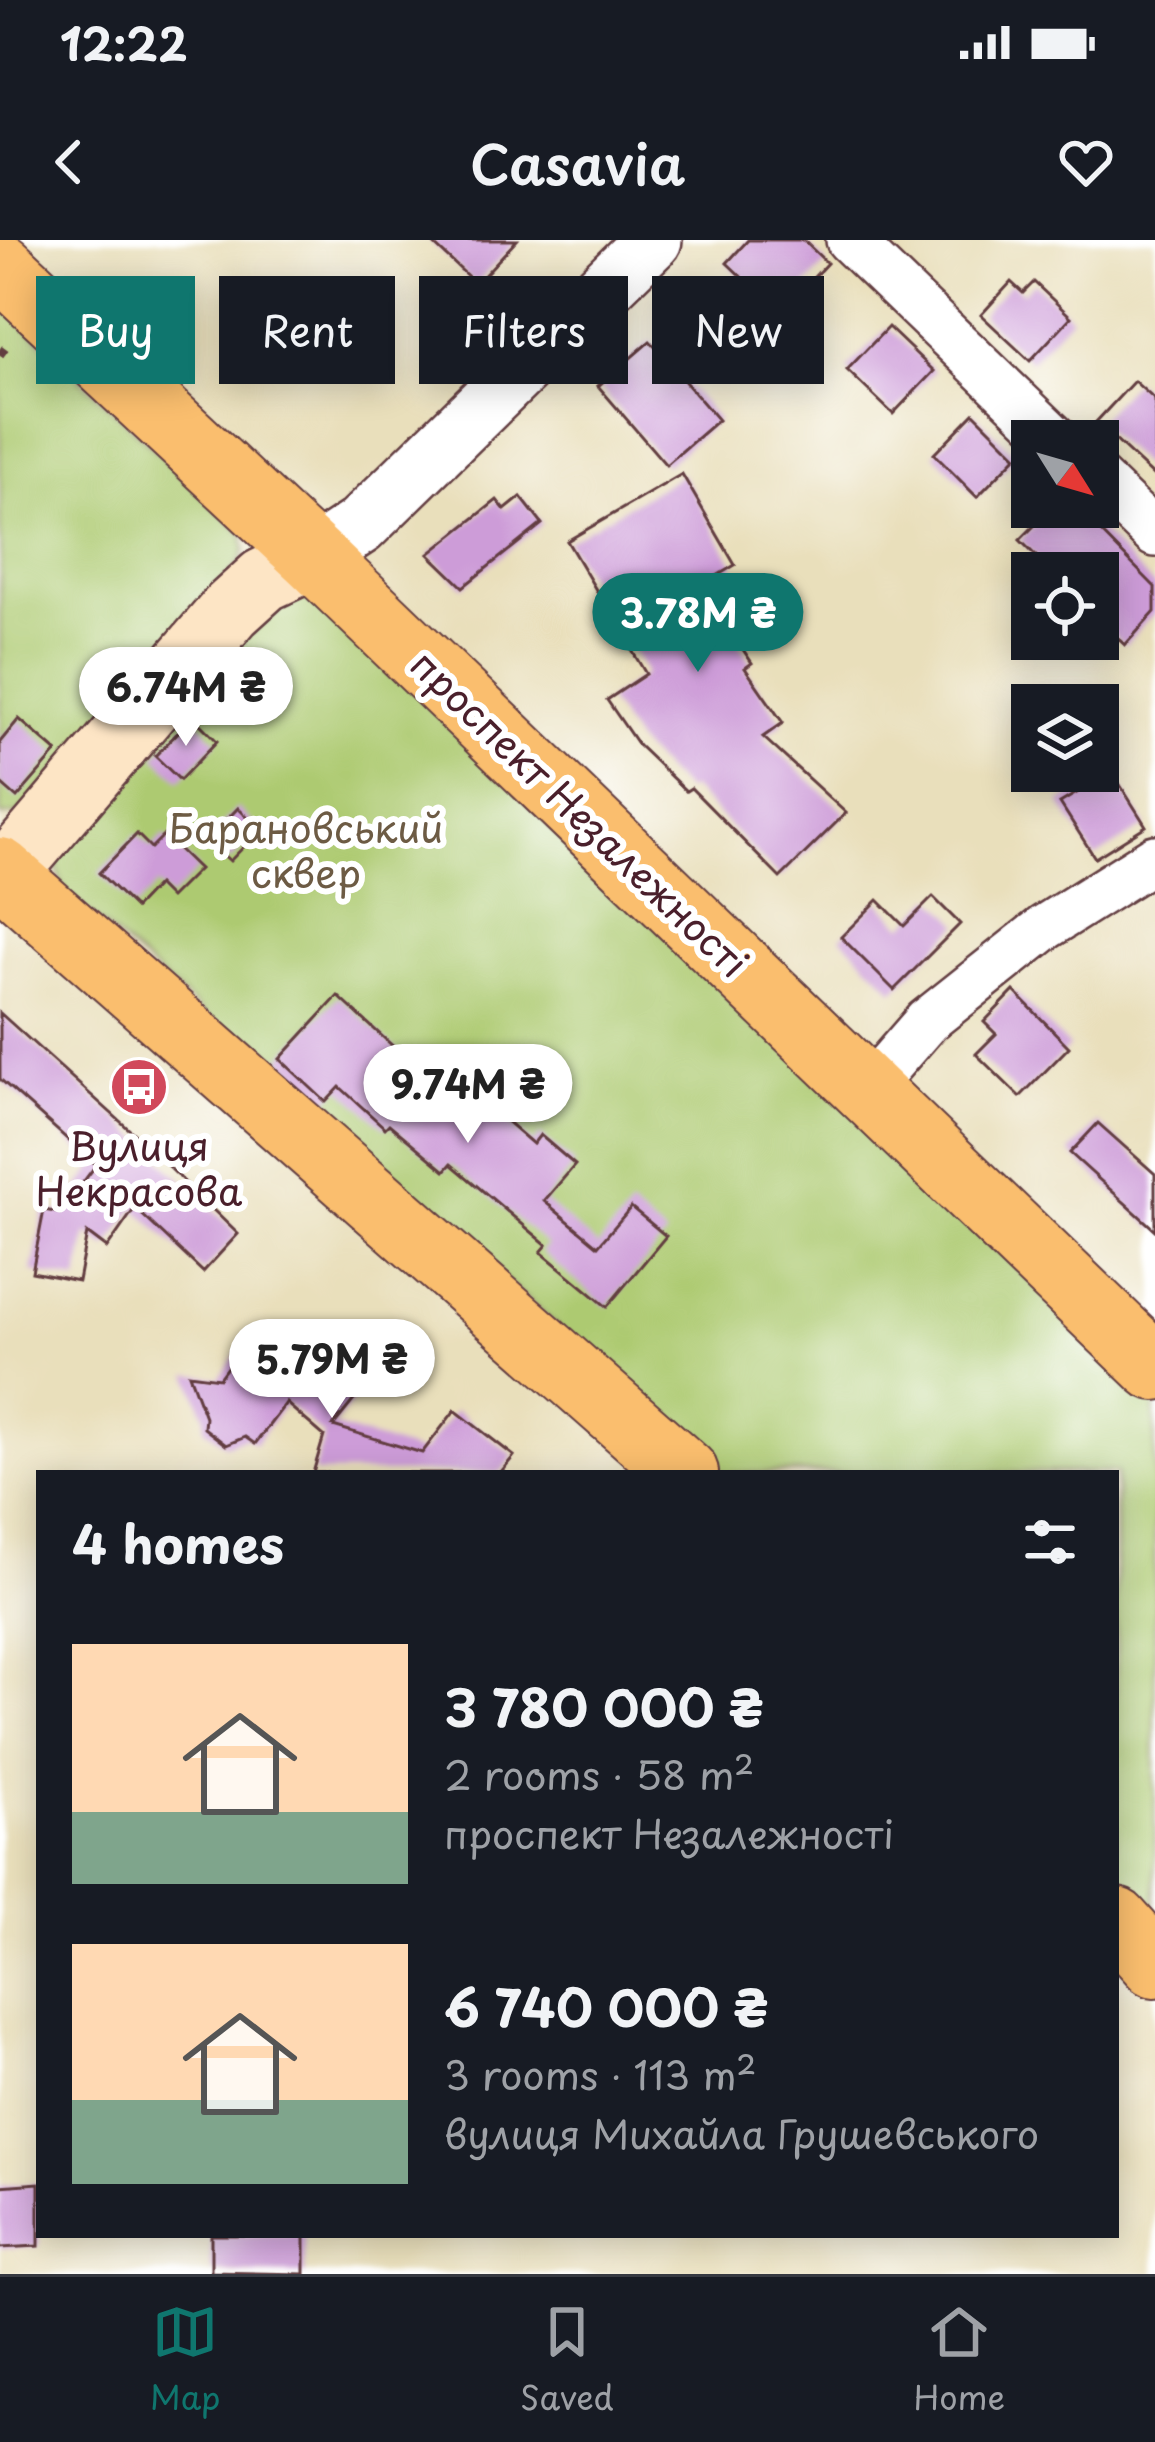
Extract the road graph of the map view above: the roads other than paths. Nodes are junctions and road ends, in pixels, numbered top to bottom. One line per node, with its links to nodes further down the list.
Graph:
1 (653, 240): 7 (street)
2 (849, 240): 4 (street)
3 (0, 265): 7 (main road, проспект Незалежності)
4 (1036, 420)
5 (1119, 499): 6 (street)
6 (1155, 534)
7 (313, 557): 9 (main road); 10 (main road, проспект Незалежності)
8 (1155, 857): 10 (street)
9 (2, 875): 12 (main road)
10 (867, 1090): 11 (main road, проспект Незалежності)
11 (1155, 1367)
12 (682, 1470)
13 (1119, 1924): 14 (main road)
14 (1155, 1964)

